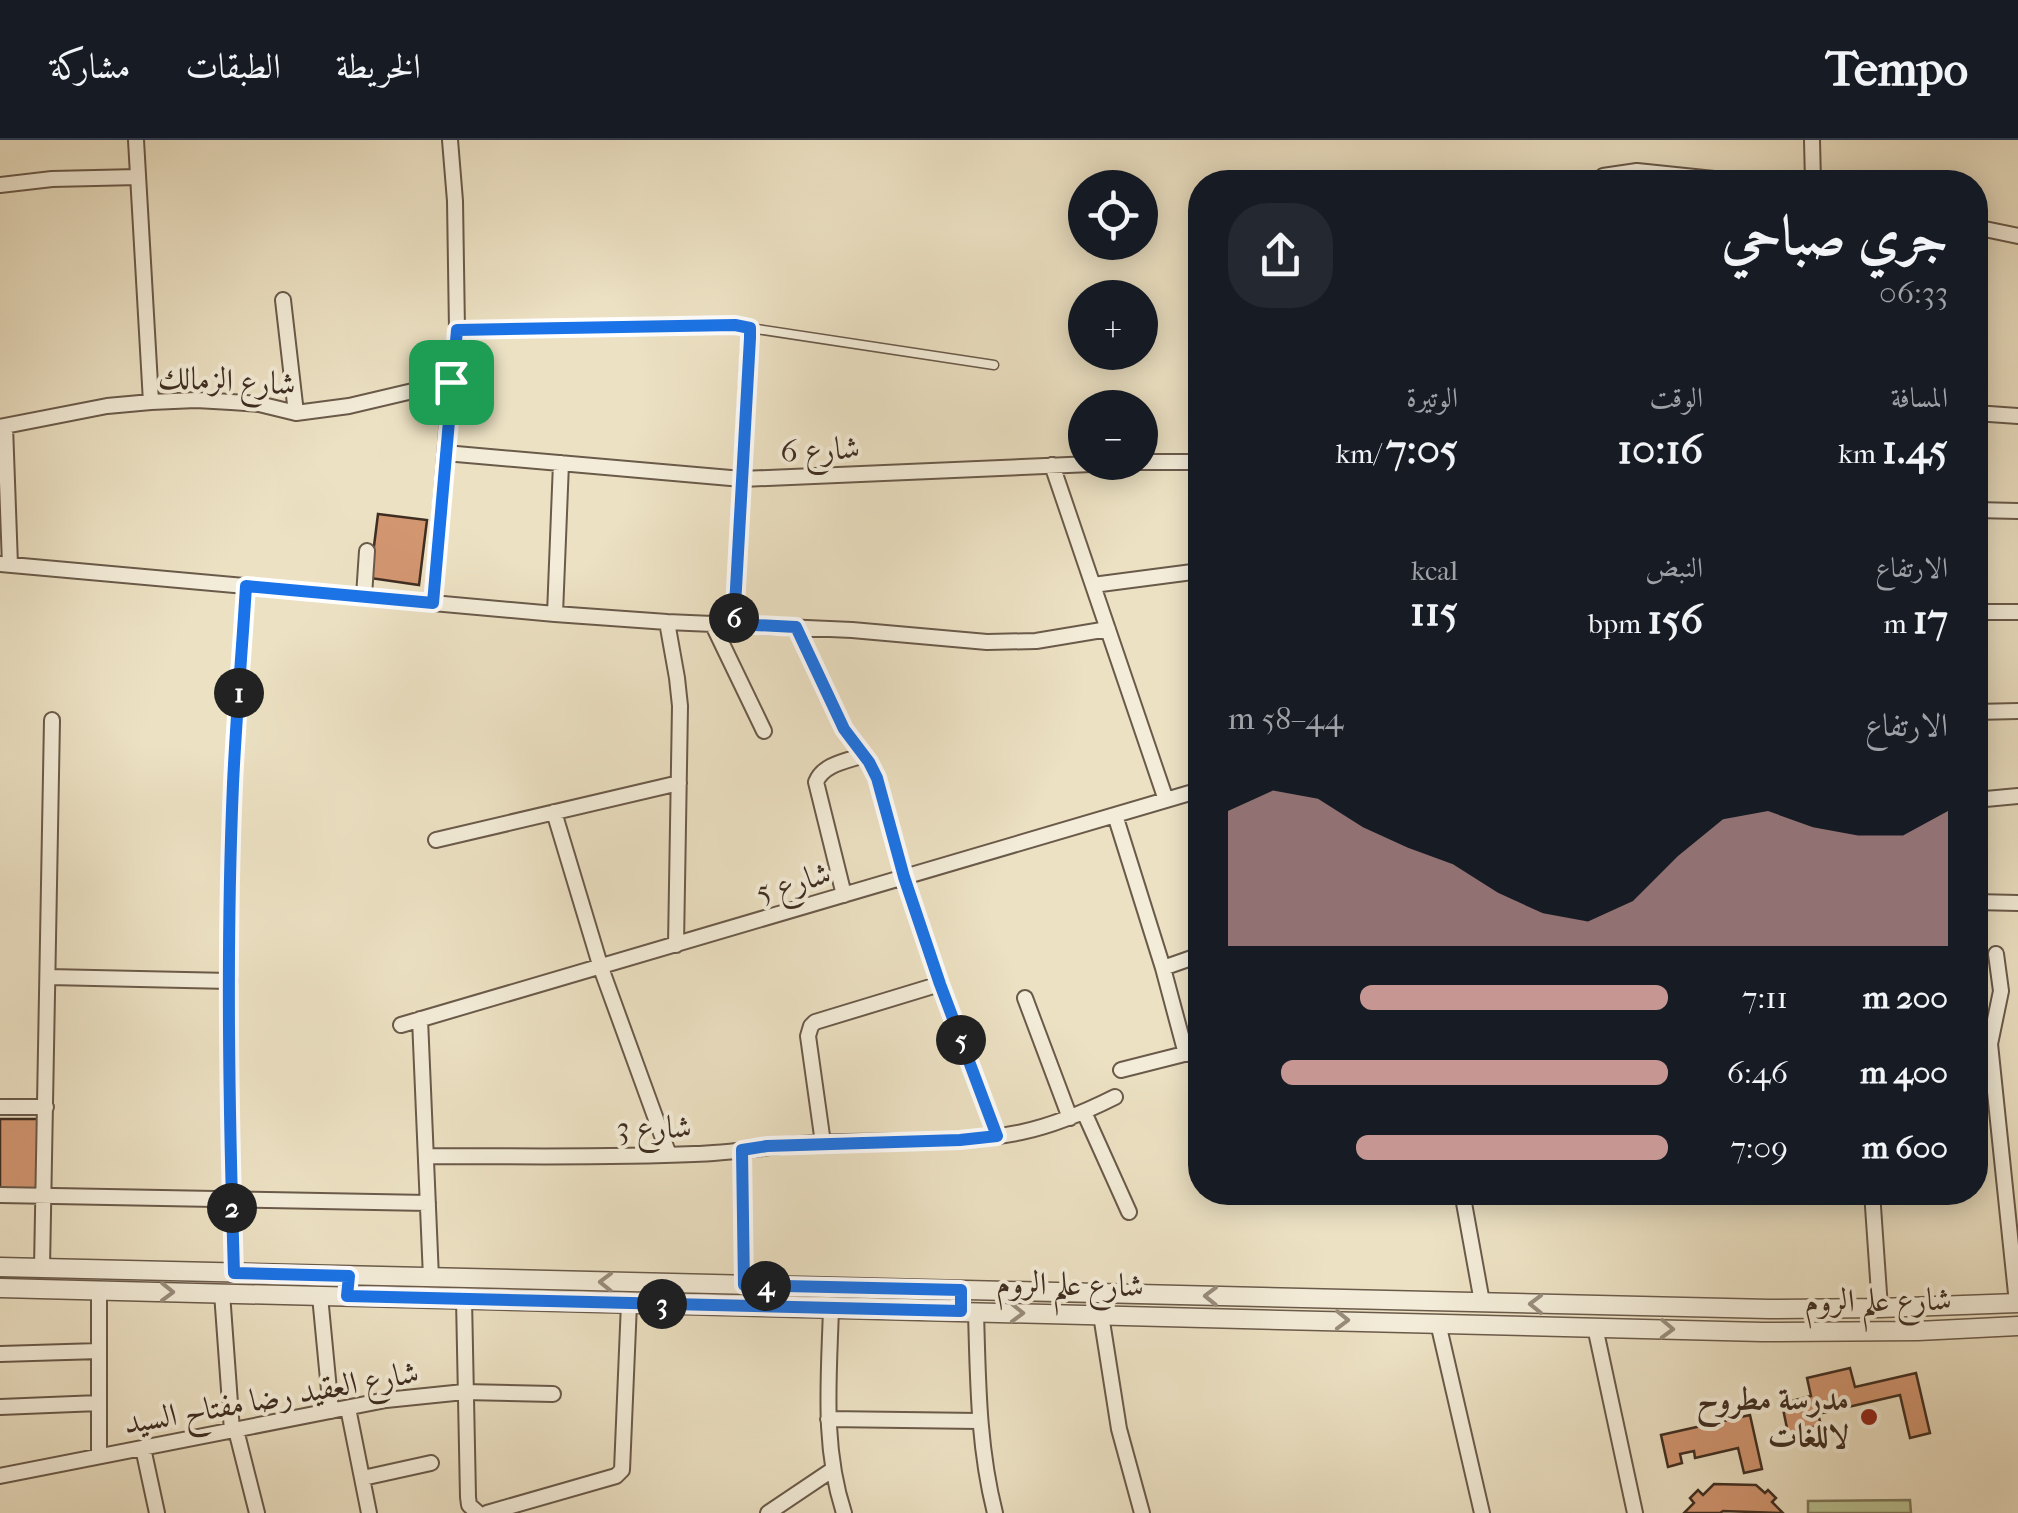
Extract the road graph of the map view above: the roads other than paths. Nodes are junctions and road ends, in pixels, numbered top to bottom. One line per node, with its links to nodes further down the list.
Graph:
1 (136, 140): 5 (street)
2 (450, 140): 11 (street)
3 (1812, 140): 4 (street)
4 (1813, 170)
5 (138, 177): 6 (street); 14 (street)
6 (0, 185)
7 (1988, 229): 8 (street)
8 (2018, 236)
9 (283, 300): 15 (street)
10 (750, 328): 11 (street); 12 (lane); 25 (street)
11 (457, 330): 13 (street)
12 (994, 364)
13 (451, 382): 15 (street, شارع الزمالك); 19 (street)
14 (151, 402): 15 (street, شارع الزمالك); 18 (street, شارع الزمالك)
15 (296, 413)
16 (1988, 414): 17 (street)
17 (2018, 416)
18 (2, 427): 29 (street)
19 (445, 453): 22 (street, شارع 6); 34 (street)
20 (1158, 462): 21 (street, شارع 6)
21 (1188, 462)
22 (561, 463): 25 (street, شارع 6); 37 (street)
23 (1068, 464): 24 (street, شارع 6)
24 (1052, 465): 25 (street, شارع 6); 31 (street)
25 (742, 479): 40 (street)
26 (1988, 510): 27 (street)
27 (2018, 510)
28 (368, 551): 33 (street)
29 (5, 564): 32 (street)
30 (1188, 573): 31 (street)
31 (1093, 585): 42 (street)
32 (246, 586): 33 (street); 66 (street)
33 (364, 596): 34 (street)
34 (433, 603): 37 (street)
35 (1988, 612): 36 (street)
36 (2018, 612)
37 (556, 614): 38 (street)
38 (667, 622): 39 (street); 48 (street)
39 (712, 623): 40 (street); 46 (street)
40 (734, 624): 41 (street)
41 (796, 627): 42 (street); 47 (street)
42 (1108, 629): 52 (street)
43 (2018, 710): 44 (street)
44 (1988, 711)
45 (52, 720): 65 (street)
46 (764, 732)
47 (864, 754): 56 (street); 57 (street)
48 (678, 783): 53 (street); 60 (street)
49 (1188, 794): 52 (street, شارع 5)
50 (2018, 796): 51 (street)
51 (1988, 799)
52 (1166, 800): 54 (street, شارع 5)
53 (554, 812): 55 (street); 63 (street)
54 (1115, 815): 56 (street, شارع 5); 64 (street)
55 (436, 840)
56 (904, 877): 57 (street, شارع 5); 67 (street)
57 (844, 895): 60 (street, شارع 5)
58 (1988, 902): 59 (street)
59 (2018, 903)
60 (676, 945): 63 (street, شارع 5)
61 (1996, 954): 105 (street)
62 (1188, 959): 64 (street)
63 (601, 968): 69 (street, شارع 5); 81 (street)
64 (1163, 968): 71 (street)
65 (49, 977): 66 (street); 76 (street)
66 (230, 981): 85 (street)
67 (940, 984): 78 (street); 79 (street)
68 (1024, 998): 77 (street)
69 (420, 1019): 70 (street, شارع 5); 82 (street)
70 (401, 1024)
71 (1188, 1038)
72 (1188, 1053): 73 (street)
73 (1121, 1070)
74 (1115, 1097): 77 (street, شارع 3)
75 (0, 1107): 76 (street)
76 (46, 1107): 84 (street)
77 (1077, 1115): 78 (street, شارع 3); 89 (street)
78 (997, 1136): 79 (street, شارع 3)
79 (823, 1142): 80 (street, شارع 3)
80 (742, 1150): 81 (street, شارع 3); 95 (street)
81 (668, 1155): 82 (street, شارع 3)
82 (426, 1156): 86 (street)
83 (0, 1195): 84 (street)
84 (43, 1196): 85 (street); 91 (street)
85 (232, 1201): 86 (street); 92 (street)
86 (428, 1204): 94 (street)
87 (1464, 1205): 103 (street)
88 (1873, 1205): 107 (street)
89 (1129, 1212)
90 (0, 1267): 91 (street, شارع علم الروم)
91 (42, 1268): 92 (street, شارع علم الروم)
92 (234, 1273): 93 (street, شارع علم الروم)
93 (349, 1276): 94 (street, شارع علم الروم); 101 (street)
94 (431, 1278): 95 (street, شارع علم الروم, one-way to 94)
95 (744, 1285): 98 (street, شارع علم الروم)
96 (0, 1288): 97 (street, شارع علم الروم)
97 (99, 1290): 99 (street, شارع علم الروم, one-way to 99); 113 (street)
98 (961, 1290): 103 (street, شارع علم الروم, one-way to 98); 108 (street)
99 (222, 1293): 100 (street, شارع علم الروم); 123 (street)
100 (320, 1296): 101 (street, شارع علم الروم); 120 (street)
101 (347, 1296): 102 (street, شارع علم الروم)
102 (464, 1299): 104 (street, شارع علم الروم); 115 (street)
103 (1482, 1302): 107 (street, شارع علم الروم, one-way to 103)
104 (629, 1303): 106 (street, شارع علم الروم); 130 (street)
105 (2017, 1303): 107 (street, شارع علم الروم)
106 (831, 1308): 108 (street, شارع علم الروم); 121 (street)
107 (1880, 1308)
108 (969, 1311): 109 (street, شارع علم الروم, one-way to 109); 122 (street)
109 (1102, 1315): 110 (street, شارع علم الروم, one-way to 110); 139 (street)
110 (1438, 1323): 112 (street, شارع علم الروم); 140 (street)
111 (2018, 1326): 112 (street, شارع علم الروم, one-way to 111)
112 (1594, 1327): 141 (street)
113 (98, 1351): 114 (street); 117 (street)
114 (0, 1354)
115 (464, 1392): 116 (street, شارع العقيد رضا مفتاح السيد); 119 (street, شارع العقيد رضا مفتاح السيد); 134 (street)
116 (554, 1394)
117 (98, 1403): 118 (street); 125 (street)
118 (0, 1407)
119 (348, 1408): 120 (street, شارع العقيد رضا مفتاح السيد); 129 (street)
120 (332, 1411): 123 (street, شارع العقيد رضا مفتاح السيد)
121 (828, 1419): 122 (street); 127 (street)
122 (979, 1421): 138 (street)
123 (234, 1430): 124 (street, شارع العقيد رضا مفتاح السيد); 132 (street)
124 (143, 1448): 125 (street, شارع العقيد رضا مفتاح السيد); 131 (street)
125 (98, 1456): 128 (street, شارع العقيد رضا مفتاح السيد)
126 (431, 1464): 129 (street)
127 (832, 1470): 136 (street); 137 (street)
128 (0, 1476)
129 (362, 1478): 133 (street)
130 (518, 1510): 135 (street)
131 (158, 1513)
132 (256, 1513)
133 (369, 1513)
134 (478, 1513)
135 (487, 1513)
136 (768, 1513)
137 (844, 1513)
138 (996, 1513)
139 (1142, 1513)
140 (1482, 1513)
141 (1635, 1513)

